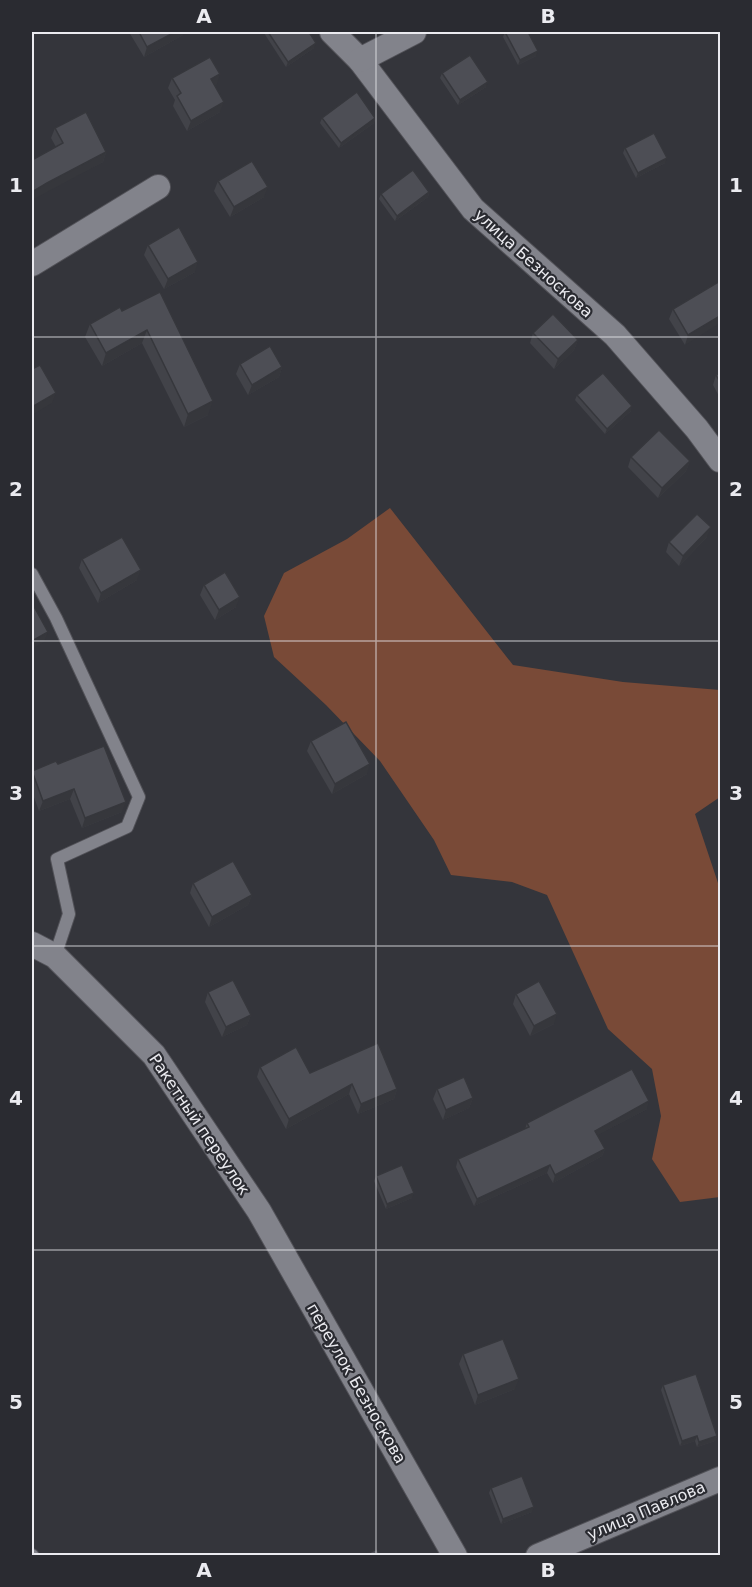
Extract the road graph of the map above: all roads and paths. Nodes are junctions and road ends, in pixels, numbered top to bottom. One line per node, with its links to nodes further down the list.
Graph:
1 (332, 32): 3 (street, улица Безноскова)
2 (414, 32): 3 (street)
3 (360, 60): 6 (street, улица Безноскова)
4 (158, 187): 5 (street)
5 (32, 264)
6 (720, 460)
7 (32, 574): 9 (lane)
8 (32, 944): 9 (street, Ракетный переулок)
9 (55, 956): 10 (street, Ракетный переулок)
10 (259, 1211): 12 (street, переулок Безноскова)
11 (720, 1479): 13 (street, улица Павлова)
12 (455, 1556)
13 (538, 1556)

